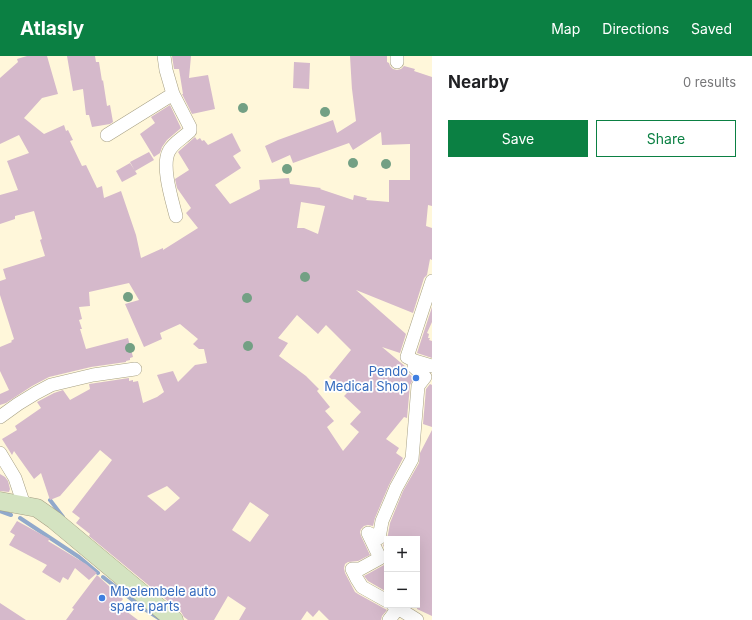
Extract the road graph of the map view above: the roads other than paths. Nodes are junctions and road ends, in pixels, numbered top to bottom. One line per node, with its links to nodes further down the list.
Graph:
1 (164, 56): 2 (street)
2 (173, 94): 3 (street); 4 (street)
3 (107, 135)
4 (176, 216)
5 (432, 281): 6 (street)
6 (416, 360): 7 (street); 13 (street)
7 (432, 366)
8 (135, 368): 9 (street)
9 (0, 417)
10 (0, 453): 12 (street)
11 (0, 501): 12 (main road)
12 (38, 508): 16 (main road)
13 (384, 600)
14 (392, 608): 17 (street)
15 (398, 608): 18 (street)
16 (174, 620)
17 (389, 620)
18 (417, 620)

